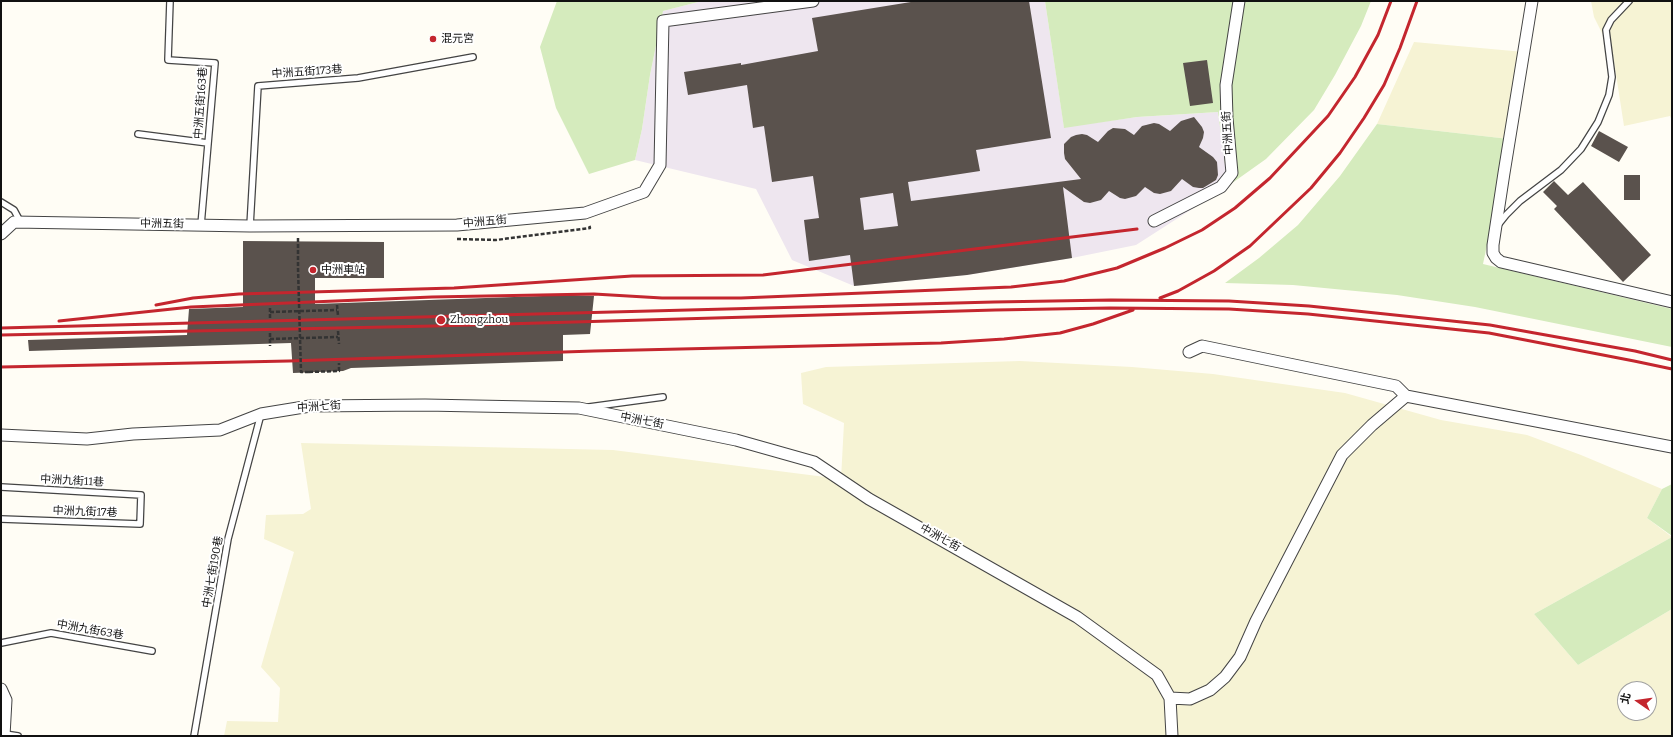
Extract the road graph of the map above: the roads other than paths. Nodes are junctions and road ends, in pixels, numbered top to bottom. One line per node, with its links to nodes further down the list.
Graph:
1 (170, 1): 8 (lane, 中洲五街163巷)
2 (813, 1): 13 (street, 中洲五街)
3 (1239, 1): 10 (street, 中洲五街)
4 (1532, 1): 14 (street)
5 (1629, 1): 14 (lane)
6 (473, 57): 13 (lane, 中洲五街173巷)
7 (138, 134): 8 (lane)
8 (208, 143): 12 (lane, 中洲五街163巷)
9 (1, 202): 11 (lane)
10 (1154, 221)
11 (21, 223): 12 (street, 中洲五街); 15 (street, 中洲五街)
12 (201, 225): 13 (street, 中洲五街)
13 (250, 226)
14 (1496, 228): 16 (street)
15 (1, 234)
16 (1672, 302)
17 (1189, 352): 18 (street)
18 (1406, 396): 23 (street); 30 (street)
19 (663, 397): 20 (lane)
20 (579, 408): 21 (street, 中洲七街); 30 (street, 中洲七街)
21 (261, 414): 22 (street, 中洲七街); 33 (lane, 中洲七街190巷)
22 (1, 435)
23 (1672, 447)
24 (1, 487): 25 (lane, 中洲九街11巷)
25 (141, 495): 26 (lane, 中洲九街17巷)
26 (1, 519)
27 (1, 643): 28 (lane, 中洲九街63巷)
28 (152, 651)
29 (1, 690): 31 (street)
30 (1170, 698): 34 (street, 中洲七街)
31 (4, 735): 32 (lane)
32 (18, 736)
33 (194, 736)
34 (1172, 736)

